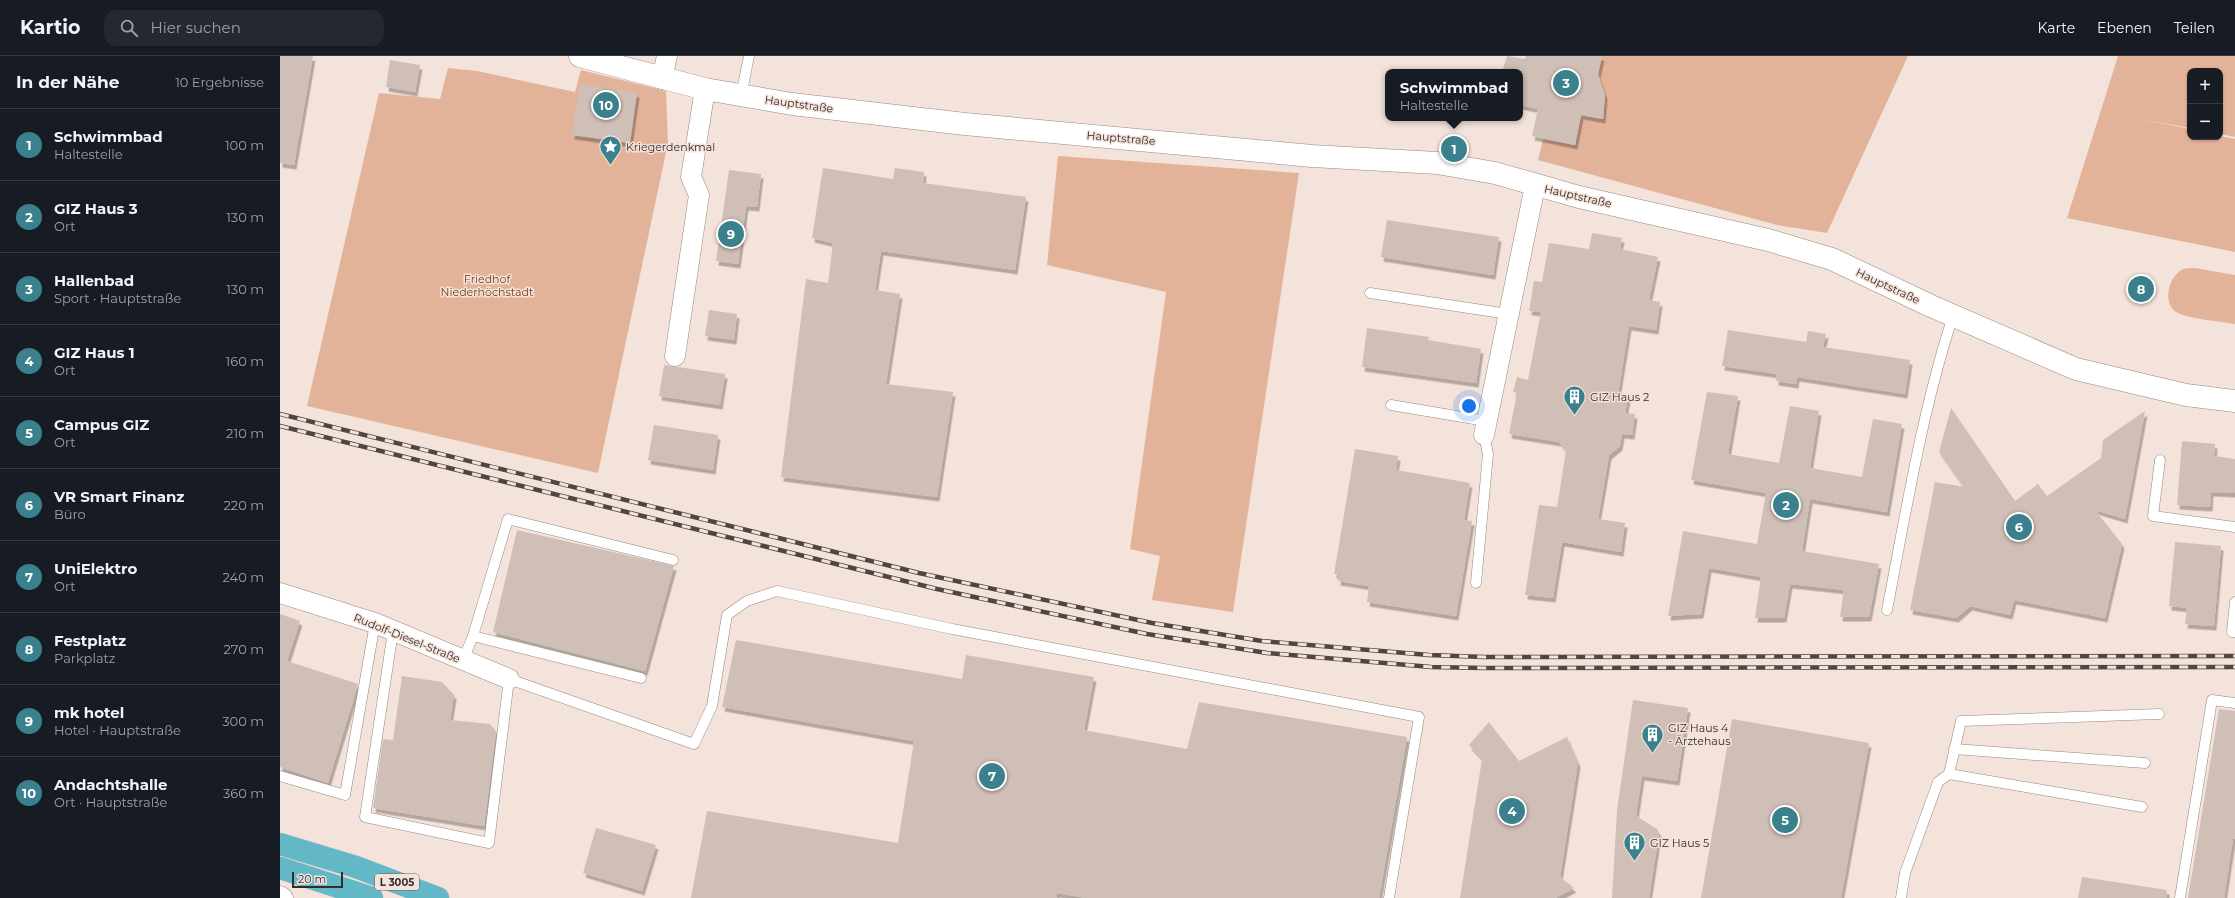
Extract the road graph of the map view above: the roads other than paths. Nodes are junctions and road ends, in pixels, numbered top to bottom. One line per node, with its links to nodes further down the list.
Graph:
1 (580, 56): 4 (street, Hauptstraße)
2 (668, 56): 4 (street)
3 (749, 56): 6 (lane)
4 (662, 78): 5 (street, Hauptstraße)
5 (706, 89): 6 (street, Hauptstraße); 11 (street)
6 (740, 96): 7 (street, Hauptstraße)
7 (1535, 186): 9 (street, Hauptstraße); 10 (street, Hauptstraße)
8 (1370, 292): 9 (lane)
9 (1508, 314): 14 (street, Hauptstraße)
10 (1953, 316): 12 (street, Hauptstraße); 21 (lane)
11 (675, 356)
12 (2235, 401)
13 (1391, 405): 14 (lane)
14 (1485, 428): 18 (lane)
15 (2160, 460): 16 (lane)
16 (2235, 527)
17 (673, 560): 25 (lane)
18 (1476, 583)
19 (280, 593): 22 (street, Rudolf-Diesel-Straße)
20 (2235, 602): 24 (lane)
21 (1887, 610)
22 (375, 623): 23 (street, Rudolf-Diesel-Straße); 34 (lane)
23 (393, 631): 26 (street, Rudolf-Diesel-Straße); 28 (lane)
24 (2235, 632)
25 (473, 636): 26 (lane); 27 (lane)
26 (463, 660): 28 (street, Rudolf-Diesel-Straße)
27 (641, 678)
28 (509, 679): 42 (lane)
29 (2235, 702): 44 (lane)
30 (2159, 714): 31 (lane)
31 (1954, 750): 32 (lane); 33 (lane)
32 (2145, 763)
33 (1949, 774): 35 (lane); 43 (lane)
34 (280, 776)
35 (2142, 807)
36 (280, 844): 41 (highway, L 3005)
37 (280, 868): 40 (highway, L 3005)
38 (280, 896): 39 (street)
39 (283, 898)
40 (372, 898)
41 (438, 898)
42 (1389, 898)
43 (1901, 898)
44 (2180, 898)

